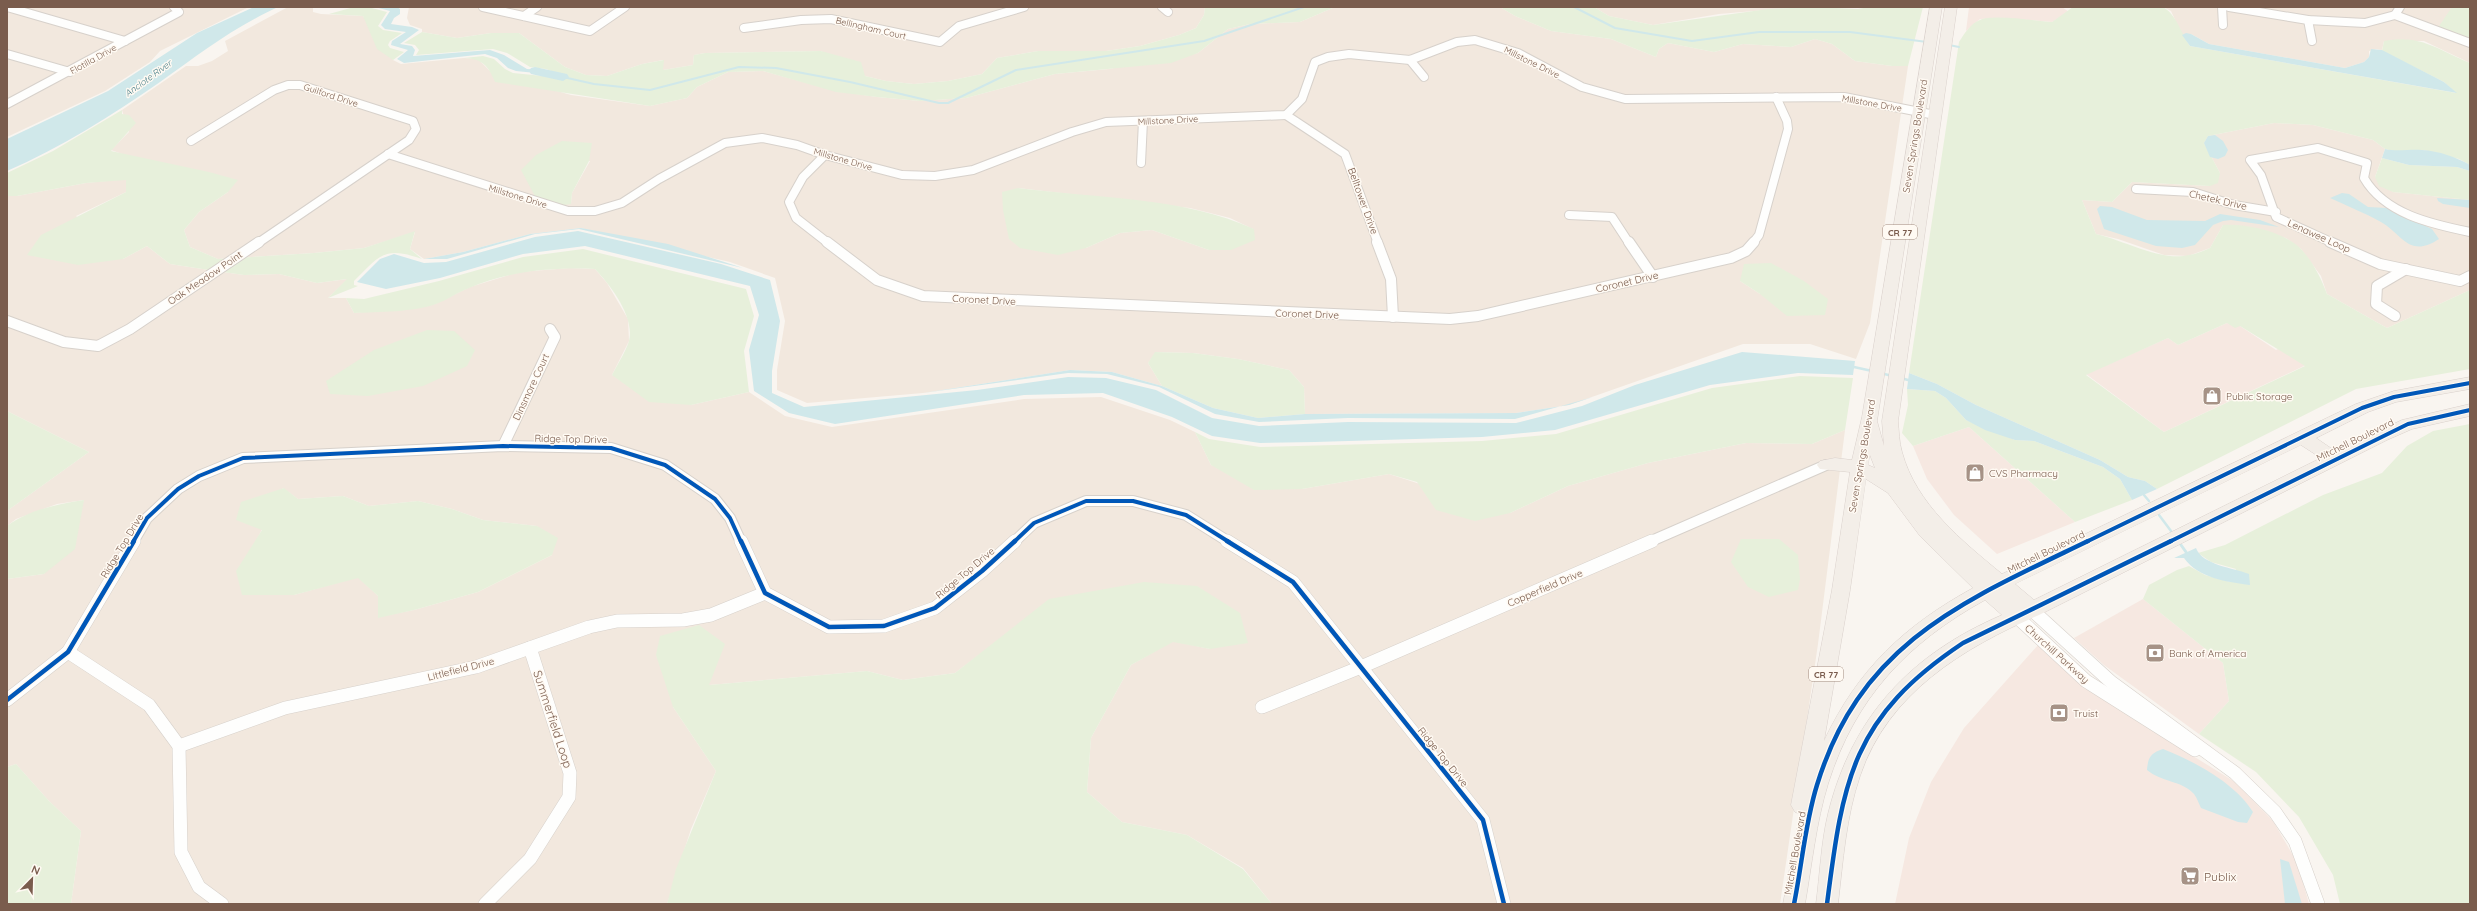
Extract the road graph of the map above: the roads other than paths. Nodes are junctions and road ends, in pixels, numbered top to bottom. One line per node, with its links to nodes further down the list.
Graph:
1 (7, 7): 18 (street)
2 (483, 7): 14 (street)
3 (537, 7): 14 (street)
4 (625, 7): 14 (street)
5 (1024, 7): 17 (street, Bellingham Court)
6 (1936, 7): 28 (main road, Seven Springs Boulevard)
7 (1945, 7): 20 (main road)
8 (1951, 7): 20 (main road, Seven Springs Boulevard / CR 77)
9 (2222, 7): 16 (street)
10 (2229, 7): 15 (street)
11 (2400, 7): 13 (street)
12 (177, 9): 18 (street, Flotilla Drive)
13 (2395, 15): 15 (street); 21 (street)
14 (524, 16)
15 (2308, 20): 19 (street)
16 (2223, 24)
17 (744, 28)
18 (125, 41): 24 (street, Flotilla Drive)
19 (2312, 41)
20 (1945, 43): 28 (main road, Seven Springs Boulevard / CR 77)
21 (2470, 43)
22 (7, 54): 24 (street)
23 (1410, 60): 25 (street); 26 (street, Millstone Drive); 29 (street, Millstone Drive)
24 (70, 72): 27 (street, Flotilla Drive)
25 (1424, 76)
26 (1776, 97): 28 (street, Millstone Drive); 41 (street, Coronet Drive)
27 (7, 104)
28 (1927, 113): 49 (main road, Seven Springs Boulevard / CR 77); 57 (main road, Seven Springs Boulevard / CR 77)
29 (1286, 116): 30 (street, Millstone Drive); 43 (street, Belltower Drive)
30 (1143, 121): 33 (street, Millstone Drive); 34 (street)
31 (191, 141): 32 (street, Guilford Drive)
32 (388, 154): 33 (street, Millstone Drive); 44 (street, Oak Meadow Point)
33 (825, 156): 43 (street, Coronet Drive)
34 (1141, 163)
35 (2136, 189): 36 (street, Chetek Drive)
36 (2276, 212): 38 (street, Lenawee Loop); 39 (street, Lenawee Loop)
37 (1569, 215): 41 (street)
38 (2470, 232)
39 (2406, 269): 40 (street, Lenawee Loop); 42 (street)
40 (2470, 276)
41 (1653, 277): 43 (street, Coronet Drive)
42 (2395, 316)
43 (1393, 317)
44 (7, 321)
45 (550, 329): 52 (street, Dinsmore Court)
46 (2462, 384): 47 (main road); 50 (main road, Mitchell Boulevard)
47 (2470, 399)
48 (2470, 410): 53 (main road, Mitchell Boulevard)
49 (1870, 416): 51 (main road, Seven Springs Boulevard / CR 77); 56 (main road, Churchill Parkway)
50 (2301, 436): 53 (main road); 57 (main road, Mitchell Boulevard)
51 (1863, 445): 54 (main road); 55 (main road, Seven Springs Boulevard / CR 77)
52 (503, 446): 58 (street, Ridge Top Drive); 61 (street, Ridge Top Drive)
53 (2334, 459): 59 (main road, Mitchell Boulevard)
54 (1826, 465): 55 (main road); 62 (street, Copperfield Drive)
55 (1859, 468): 56 (main road); 69 (main road, Seven Springs Boulevard / CR 77)
56 (1894, 492): 57 (main road, Churchill Parkway)
57 (1994, 587): 59 (main road, Churchill Parkway); 70 (main road, Mitchell Boulevard)
58 (765, 593): 60 (street, Littlefield Drive); 62 (street, Ridge Top Drive)
59 (2024, 613): 71 (main road); 72 (street, Churchill Parkway)
60 (530, 648): 65 (street, Littlefield Drive); 67 (street, Summerfield Loop)
61 (68, 652): 63 (street, Ridge Top Drive); 65 (street)
62 (1361, 667): 64 (street, Copperfield Drive); 68 (street, Ridge Top Drive)
63 (7, 700)
64 (1262, 707)
65 (179, 746): 66 (street)
66 (222, 904)
67 (485, 904)
68 (1504, 904)
69 (1789, 904)
70 (1794, 904)
71 (1827, 904)
72 (2318, 904)

